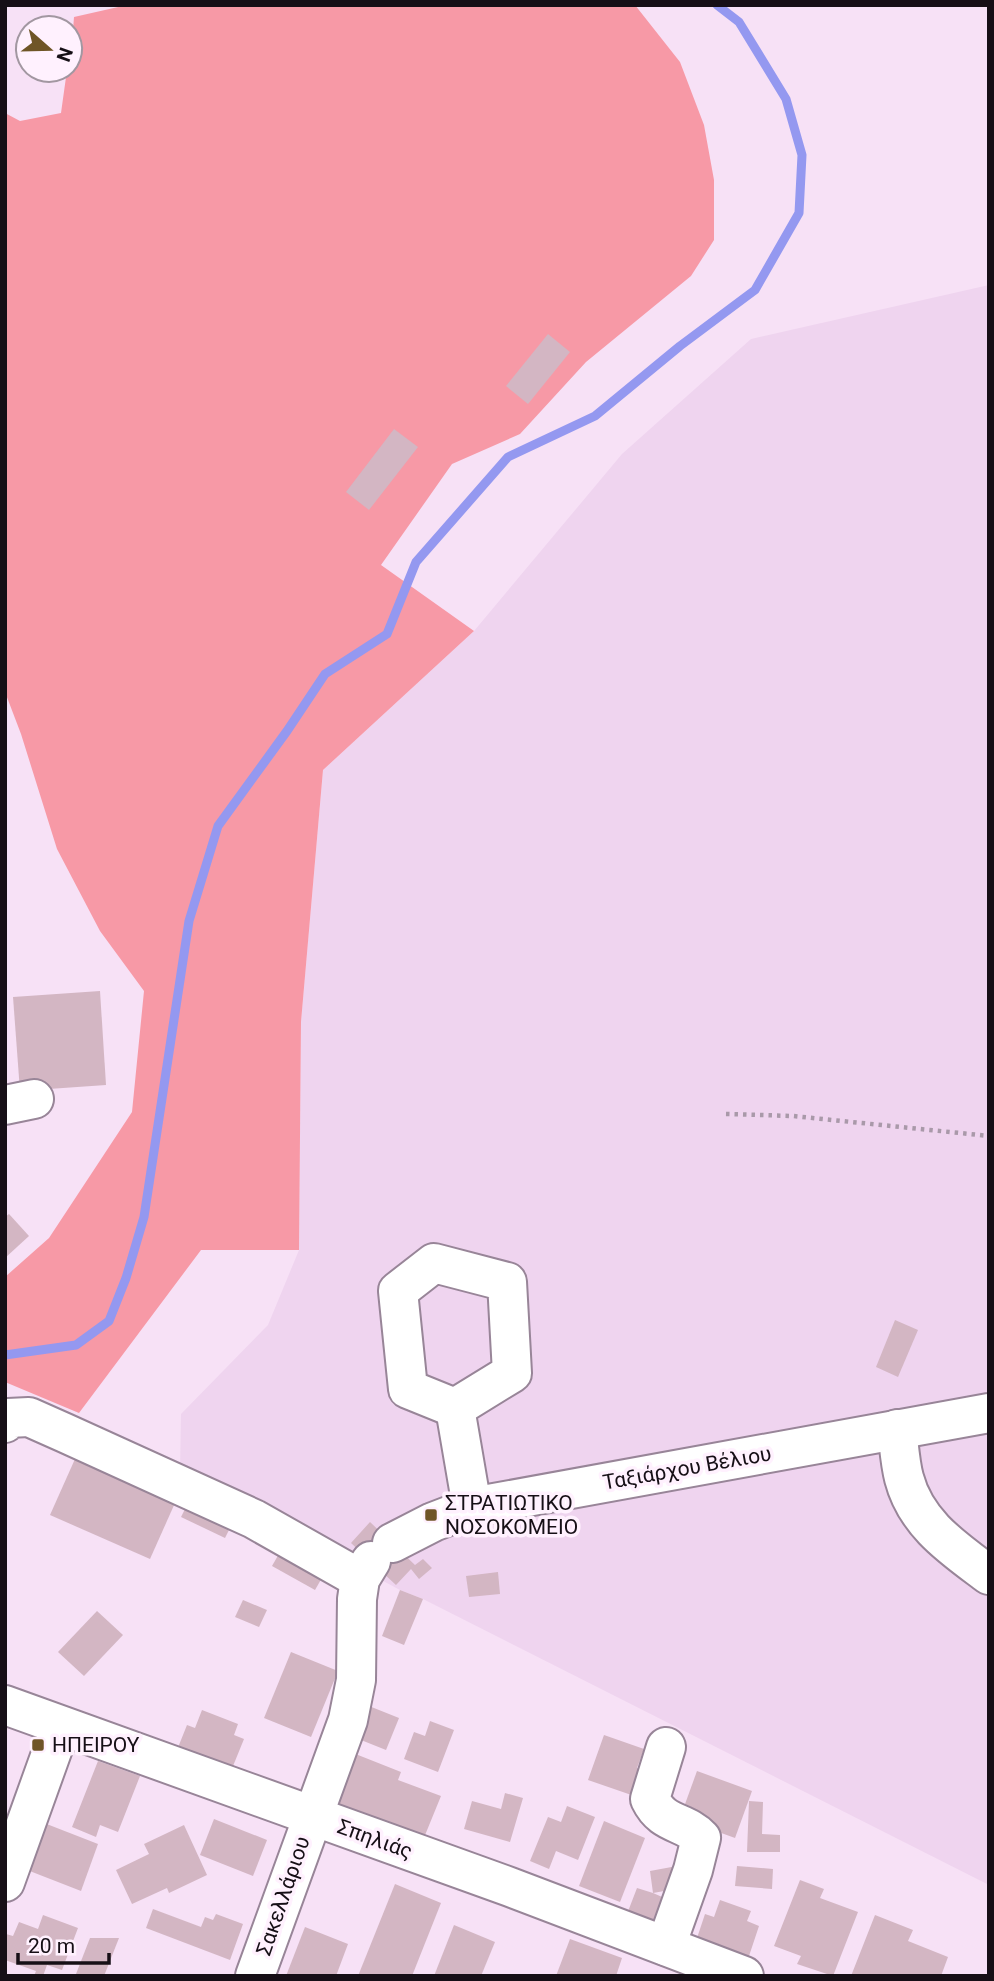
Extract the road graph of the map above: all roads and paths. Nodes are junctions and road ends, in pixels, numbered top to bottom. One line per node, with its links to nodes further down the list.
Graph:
1 (726, 1114): 2 (path)
2 (989, 1136)
3 (455, 1408): 7 (street)
4 (989, 1413): 6 (street, Ταξιάρχου Βέλιου)
5 (5, 1423): 8 (street)
6 (897, 1429): 7 (street, Ταξιάρχου Βέλιου); 9 (street)
7 (472, 1507): 8 (street, Ταξιάρχου Βέλιου)
8 (375, 1561): 13 (street, Σακελλάριου)
9 (989, 1575)
10 (5, 1705): 11 (street, Σπηλιάς)
11 (61, 1726): 13 (street, Σπηλιάς); 14 (street)
12 (666, 1747): 15 (street)
13 (311, 1816): 15 (street, Σπηλιάς); 16 (street, Σακελλάριου)
14 (5, 1882)
15 (666, 1946): 17 (street, Σπηλιάς)
16 (255, 1976)
17 (744, 1976)

